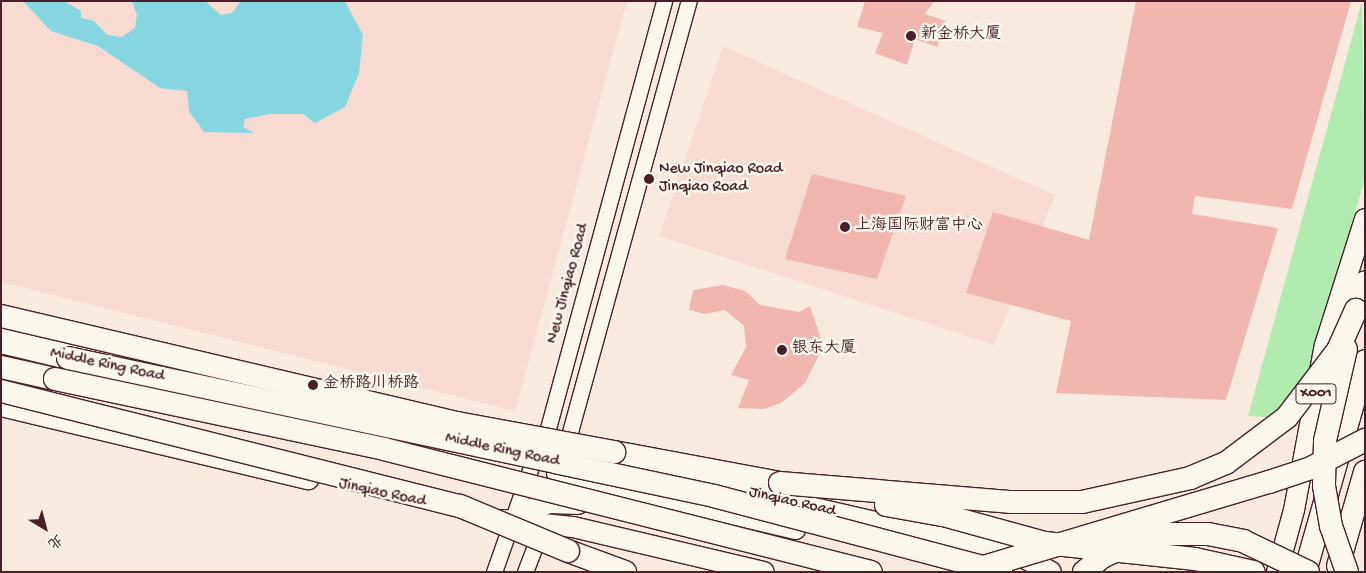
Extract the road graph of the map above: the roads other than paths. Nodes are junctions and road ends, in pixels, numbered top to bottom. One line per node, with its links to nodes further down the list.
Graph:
1 (664, 1): 16 (street, New Jinqiao Road)
2 (689, 1): 15 (street)
3 (1365, 220): 36 (main road, X001)
4 (1365, 282): 5 (highway)
5 (1356, 310): 19 (highway, bridge); 39 (highway, bridge)
6 (1, 316): 13 (highway, bridge)
7 (1, 328): 16 (main road, Jinqiao Road)
8 (1, 342): 20 (highway, Middle Ring Road, bridge)
9 (1365, 361): 37 (highway, X001, bridge)
10 (1, 367): 29 (highway, Middle Ring Road, bridge)
11 (1, 391): 27 (highway, bridge)
12 (1, 406): 22 (main road, Jinqiao Road)
13 (457, 423): 19 (highway, bridge); 20 (highway, bridge)
14 (1365, 440): 30 (highway, bridge)
15 (564, 451): 16 (main road); 18 (street); 33 (main road, Jinqiao Road)
16 (532, 464): 18 (main road, Jinqiao Road); 22 (street, New Jinqiao Road)
17 (1365, 472): 38 (highway, bridge)
18 (558, 473): 21 (street); 23 (main road, Jinqiao Road)
19 (780, 483): 35 (highway, bridge)
20 (682, 490): 32 (highway, Middle Ring Road, bridge)
21 (549, 503): 22 (main road); 23 (main road); 24 (street)
22 (514, 521): 24 (main road, Jinqiao Road); 25 (street, New Jinqiao Road)
23 (775, 524): 31 (main road, Jinqiao Road)
24 (543, 525): 26 (street); 28 (main road, Jinqiao Road)
25 (494, 572)
26 (525, 572)
27 (625, 572)
28 (764, 572)
29 (871, 572)
30 (967, 572)
31 (985, 572)
32 (1001, 572)
33 (1051, 572)
34 (1084, 572): 37 (highway, bridge)
35 (1254, 572)
36 (1277, 572)
37 (1306, 572)
38 (1336, 572)
39 (1348, 572)

